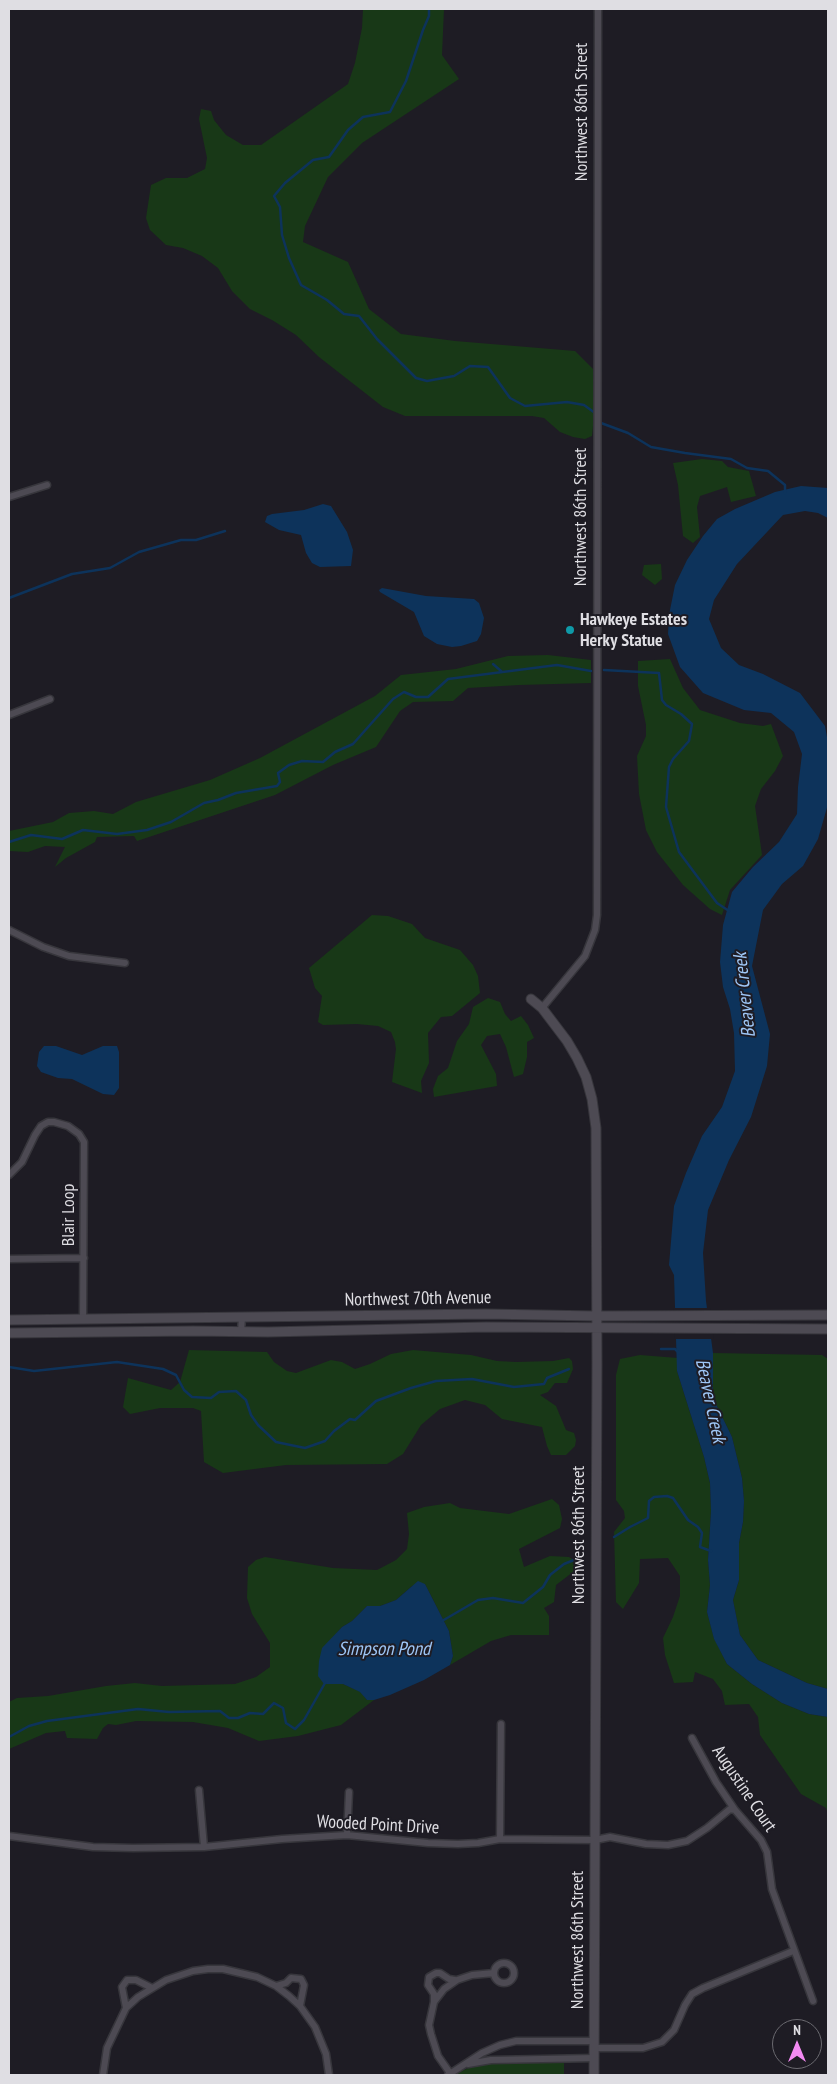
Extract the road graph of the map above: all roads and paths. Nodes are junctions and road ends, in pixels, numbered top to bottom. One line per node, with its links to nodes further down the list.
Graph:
1 (598, 9): 9 (street, Northwest 86th Street)
2 (47, 485): 3 (street)
3 (9, 497)
4 (50, 699): 5 (street)
5 (9, 715)
6 (9, 930): 7 (street)
7 (125, 963)
8 (531, 999): 9 (main road, Northwest 86th Street)
9 (542, 1008): 14 (main road, Northwest 86th Street)
10 (9, 1175): 12 (street, Blair Loop)
11 (9, 1258): 12 (street)
12 (84, 1258): 16 (street, Blair Loop)
13 (828, 1315): 14 (main road, Northwest 70th Avenue)
14 (596, 1316): 15 (main road, Northwest 70th Avenue); 18 (main road, Northwest 86th Street)
15 (242, 1317): 16 (main road, Northwest 70th Avenue); 20 (street)
16 (83, 1318): 17 (main road, Northwest 70th Avenue)
17 (9, 1320)
18 (597, 1328): 19 (main road, Northwest 70th Avenue); 20 (main road, Northwest 70th Avenue); 30 (main road, Northwest 86th Street)
19 (828, 1329)
20 (242, 1332): 21 (main road, Northwest 70th Avenue)
21 (9, 1333)
22 (501, 1724): 29 (street)
23 (692, 1738): 26 (street, Augustine Court)
24 (199, 1790): 31 (street)
25 (349, 1792): 27 (street)
26 (735, 1810): 30 (street, Wooded Point Drive); 32 (street, Augustine Court)
27 (347, 1835): 29 (street, Wooded Point Drive); 31 (street, Wooded Point Drive)
28 (9, 1836): 31 (street, Wooded Point Drive)
29 (500, 1839): 30 (street, Wooded Point Drive)
30 (595, 1840): 41 (main road, Northwest 86th Street)
31 (204, 1848)
32 (793, 1951): 37 (street, Augustine Court); 41 (street)
33 (494, 1973): 34 (street)
34 (457, 1980): 38 (street); 38 (street)
35 (276, 1986): 36 (street); 39 (street); 39 (street)
36 (152, 1988): 40 (street); 40 (street)
37 (813, 2001)
38 (434, 2002): 44 (street)
39 (300, 2006): 46 (street)
40 (126, 2008): 45 (street)
41 (594, 2044): 42 (main road, Northwest 86th Street); 43 (street)
42 (594, 2058): 43 (street); 47 (main road, Northwest 86th Street)
43 (467, 2064): 44 (street)
44 (449, 2074)
45 (103, 2075)
46 (329, 2075)
47 (594, 2075)

